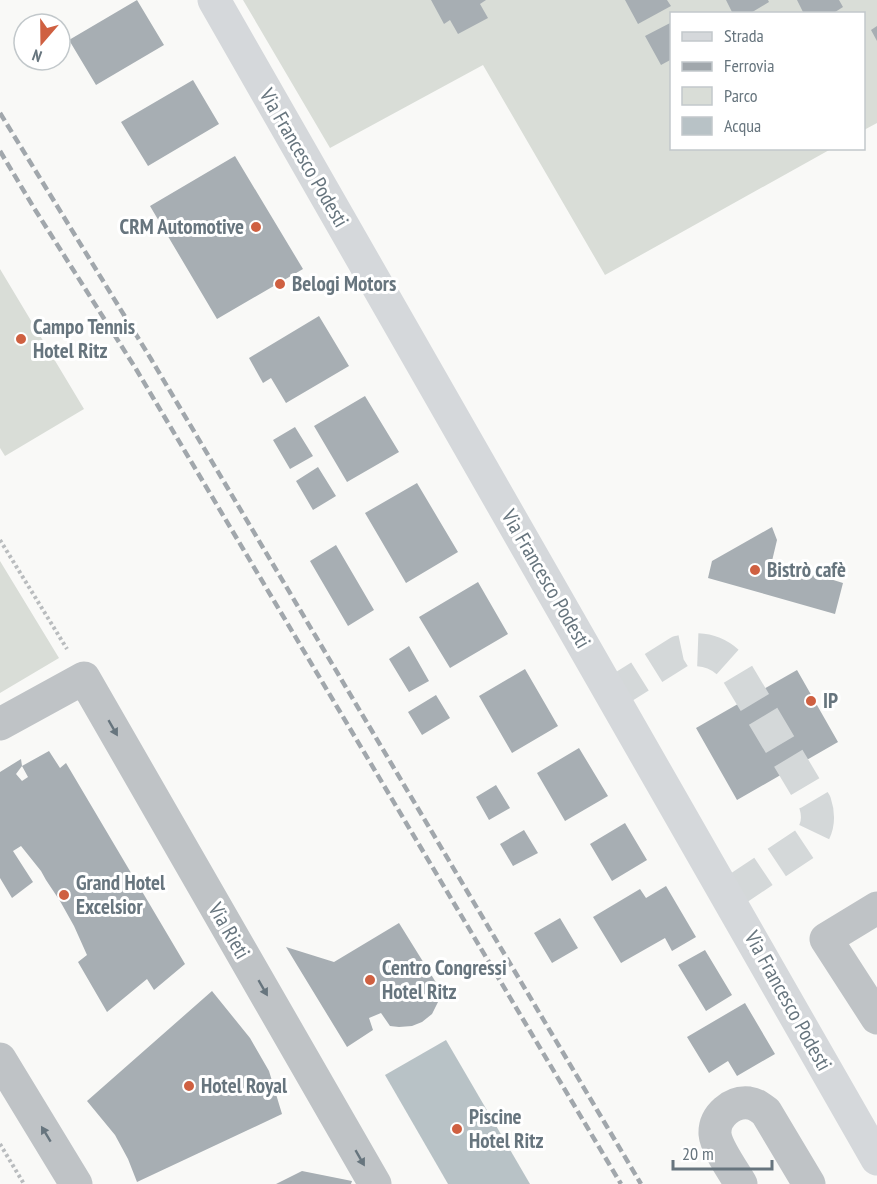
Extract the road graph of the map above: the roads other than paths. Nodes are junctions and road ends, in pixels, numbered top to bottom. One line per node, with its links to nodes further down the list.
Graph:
1 (214, 0): 6 (main road, Via Francesco Podesti)
2 (0, 724): 8 (street, Via Rieti, one-way to 8)
3 (877, 908): 4 (street)
4 (877, 1018)
5 (0, 1059): 7 (street, one-way to 5)
6 (877, 1159)
7 (76, 1184)
8 (375, 1184)
9 (741, 1184): 10 (street)
10 (809, 1184)

